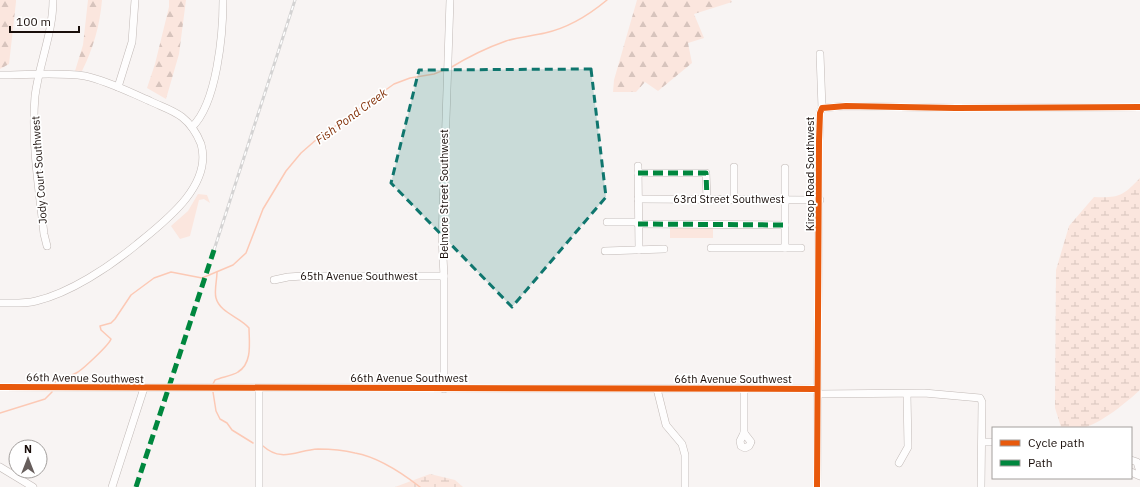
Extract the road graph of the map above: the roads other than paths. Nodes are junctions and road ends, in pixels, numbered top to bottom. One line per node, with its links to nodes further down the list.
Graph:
1 (53, 0): 7 (street, Jody Court Southwest)
2 (136, 0): 8 (street)
3 (223, 0): 11 (street)
4 (450, 0): 29 (street, Belmore Street Southwest)
5 (820, 54): 10 (street)
6 (0, 75): 7 (street)
7 (39, 75): 8 (street); 22 (street, Jody Court Southwest)
8 (118, 87): 11 (street)
9 (1140, 107): 10 (street, Kirsop Road Southwest)
10 (822, 108): 18 (street, Kirsop Road Southwest)
11 (192, 127): 31 (street)
12 (734, 167): 16 (street)
13 (785, 168): 17 (street)
14 (638, 199): 15 (street, 63rd Street Southwest); 15 (street); 20 (street)
15 (707, 199): 16 (street, 63rd Street Southwest)
16 (734, 199): 17 (street, 63rd Street Southwest)
17 (785, 200): 18 (street, 63rd Street Southwest); 21 (street)
18 (820, 200): 38 (street, Kirsop Road Southwest)
19 (607, 222): 20 (street)
20 (638, 223): 21 (street); 27 (street)
21 (785, 225): 24 (street)
22 (46, 246)
23 (711, 248): 24 (street)
24 (785, 248): 25 (street)
25 (801, 248)
26 (664, 249): 27 (street)
27 (639, 250): 28 (street)
28 (604, 251)
29 (444, 276): 30 (street, 65th Avenue Southwest); 35 (street, Belmore Street Southwest)
30 (274, 280)
31 (0, 303)
32 (0, 387): 33 (street, 66th Avenue Southwest)
33 (144, 388): 34 (street, 66th Avenue Southwest); 48 (street)
34 (259, 388): 35 (street, 66th Avenue Southwest); 49 (street)
35 (444, 389): 36 (street, 66th Avenue Southwest)
36 (658, 389): 37 (street, 66th Avenue Southwest); 50 (street)
37 (744, 389): 38 (street, 66th Avenue Southwest); 40 (street)
38 (817, 392): 39 (street, 66th Avenue Southwest); 51 (street, Kirsop Road Southwest)
39 (907, 394): 41 (street, 66th Avenue Southwest); 44 (street)
40 (744, 433)
41 (982, 442): 42 (street); 52 (street)
42 (992, 442)
43 (1132, 460): 46 (street)
44 (899, 463)
45 (0, 467): 47 (street)
46 (1140, 472)
47 (33, 487)
48 (112, 487)
49 (258, 487)
50 (685, 487)
51 (817, 487)
52 (981, 487)

